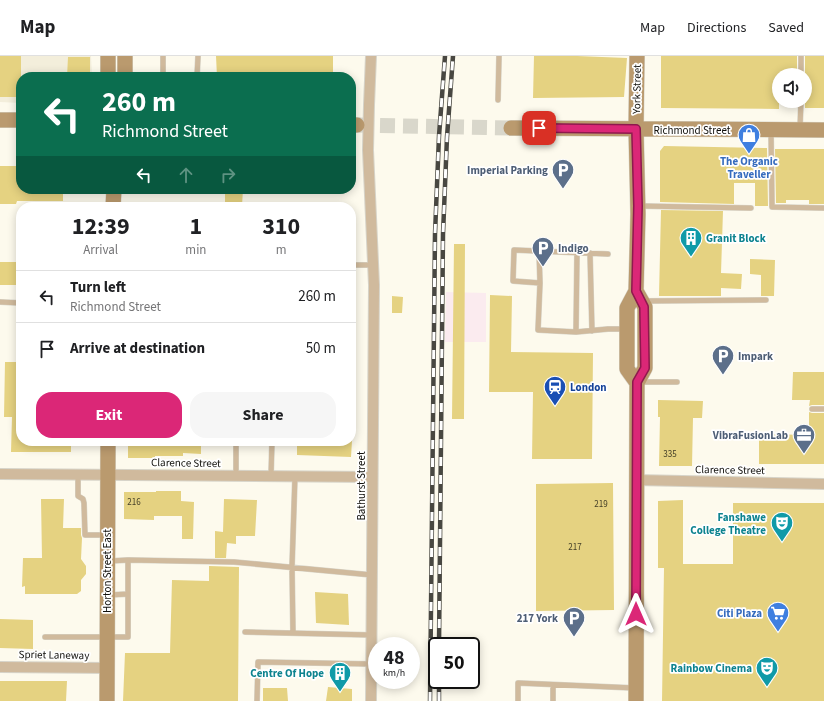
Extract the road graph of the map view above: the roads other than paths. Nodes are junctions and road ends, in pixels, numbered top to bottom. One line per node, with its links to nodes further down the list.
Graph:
1 (108, 56): 10 (main road)
2 (125, 56): 11 (main road)
3 (163, 56): 12 (lane)
4 (198, 56): 13 (lane)
5 (371, 56): 31 (street, Bathurst Street)
6 (499, 56): 14 (lane)
7 (637, 56): 19 (main road, York Street)
8 (801, 56): 9 (lane)
9 (801, 68)
10 (108, 72)
11 (125, 72)
12 (163, 72)
13 (197, 72)
14 (498, 100)
15 (801, 108): 21 (lane)
16 (0, 120): 17 (main road)
17 (16, 120)
18 (511, 128): 19 (main road, Richmond Street)
19 (636, 129): 20 (main road, Richmond Street); 23 (main road, York Street)
20 (771, 130): 21 (main road, Richmond Street); 25 (lane)
21 (800, 130): 22 (main road, Richmond Street)
22 (824, 130)
23 (638, 206): 24 (lane); 33 (main road, York Street)
24 (750, 208)
25 (824, 208)
26 (539, 251): 27 (lane); 32 (lane); 32 (lane)
27 (578, 252): 28 (lane); 39 (lane)
28 (590, 253): 29 (lane); 38 (lane)
29 (608, 254)
30 (356, 265): 31 (lane)
31 (374, 266): 53 (street, Bathurst Street)
32 (540, 283): 39 (lane)
33 (639, 296): 34 (lane); 37 (main road, York Street); 40 (main road, York Street)
34 (766, 300)
35 (0, 302): 36 (lane)
36 (16, 303)
37 (627, 329): 38 (lane); 40 (main road, York Street)
38 (592, 331): 39 (lane)
39 (576, 332)
40 (637, 382): 41 (lane); 54 (main road, York Street)
41 (677, 382)
42 (812, 409): 43 (lane)
43 (824, 409)
44 (108, 446): 49 (main road, Horton Street East)
45 (236, 446): 50 (lane)
46 (272, 446): 51 (lane)
47 (0, 474): 48 (street, Clarence Street)
48 (78, 474): 49 (street, Clarence Street); 56 (lane)
49 (108, 474): 50 (street, Clarence Street); 56 (main road, Horton Street East)
50 (236, 476): 51 (street, Clarence Street)
51 (271, 476): 52 (street, Clarence Street)
52 (295, 476): 53 (street, Clarence Street); 59 (lane)
53 (372, 476): 60 (street, Bathurst Street)
54 (636, 480): 55 (street, Clarence Street); 73 (main road, York Street)
55 (824, 484)
56 (107, 535): 58 (main road, Horton Street East)
57 (128, 560): 58 (lane); 59 (lane); 61 (lane)
58 (107, 561): 62 (main road, Horton Street East)
59 (292, 567): 60 (lane); 64 (lane)
60 (372, 575): 65 (street, Bathurst Street)
61 (128, 594): 62 (lane); 67 (lane)
62 (107, 595): 67 (main road, Horton Street East)
63 (245, 632): 64 (lane)
64 (293, 633): 65 (lane)
65 (372, 635)
66 (45, 637): 67 (lane)
67 (107, 637): 70 (main road, Horton Street East)
68 (368, 664): 75 (lane)
69 (0, 666): 70 (street, Spriet Laneway)
70 (107, 668): 74 (main road, Horton Street East)
71 (553, 685): 73 (lane); 77 (lane); 78 (lane)
72 (371, 689): 76 (street, Bathurst Street)
73 (636, 695)
74 (107, 701)
75 (257, 701)
76 (371, 701)
77 (518, 701)
78 (553, 701)

